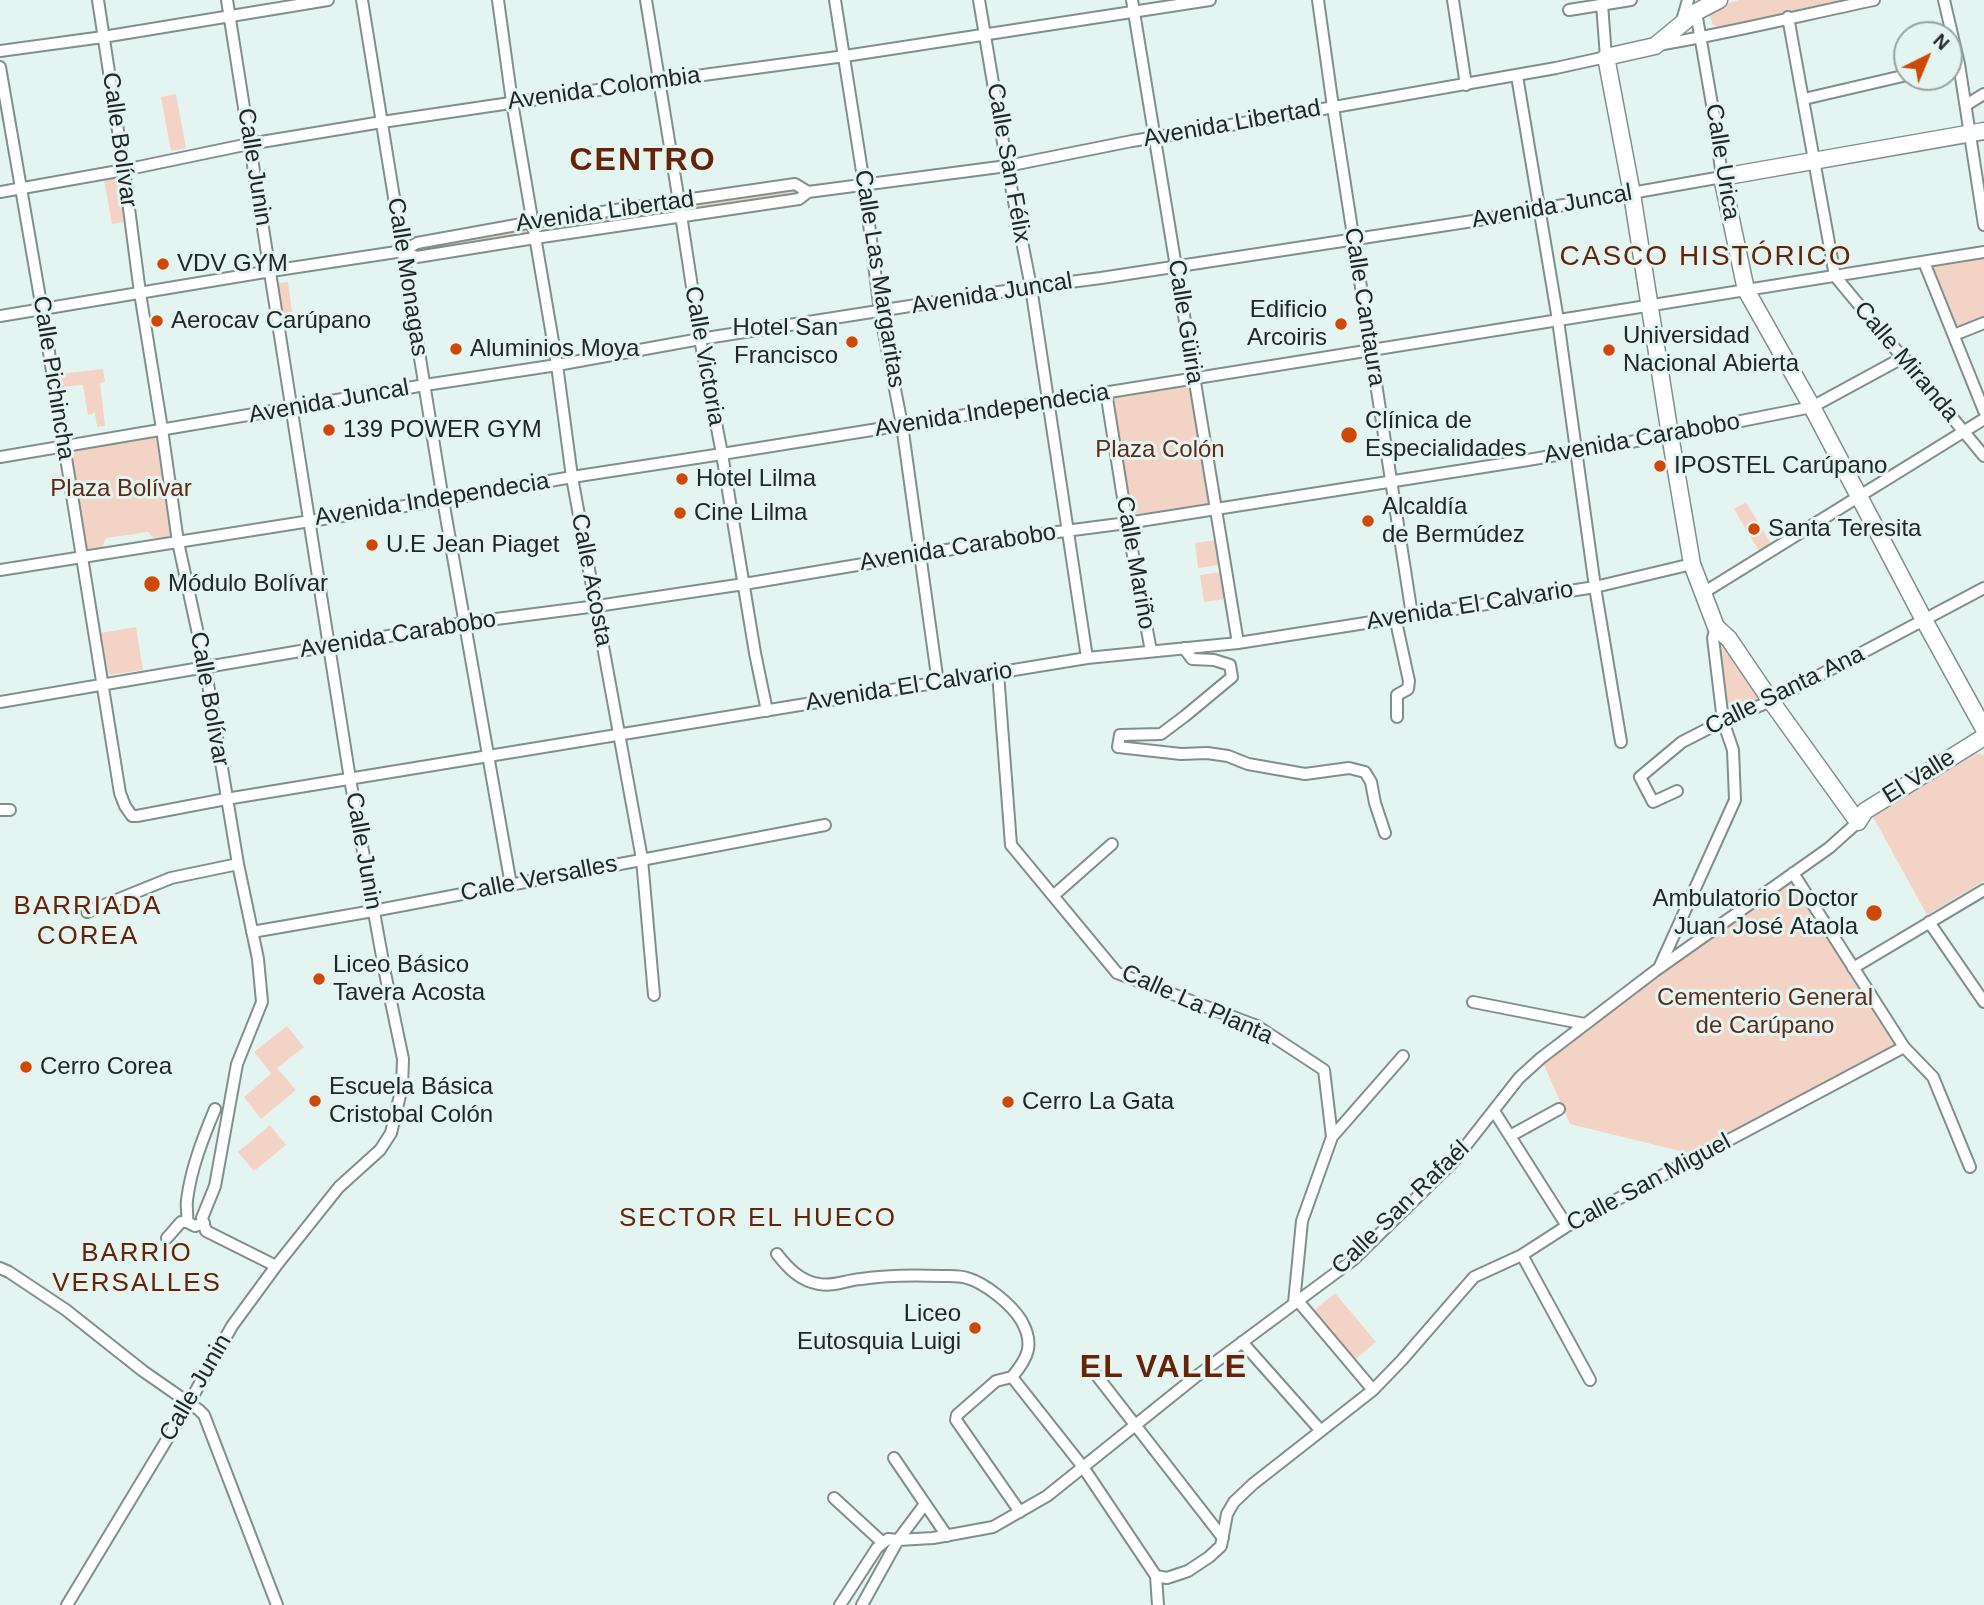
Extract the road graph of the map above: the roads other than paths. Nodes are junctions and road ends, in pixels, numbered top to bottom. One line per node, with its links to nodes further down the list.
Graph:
1 (97, 0): 24 (street, Calle Bolívar)
2 (227, 0): 20 (street, Calle Junin)
3 (328, 0): 20 (street)
4 (362, 0): 41 (street, Calle Monagas)
5 (499, 0): 38 (street, Calle Acosta)
6 (646, 0): 33 (street, Calle Victoria)
7 (835, 0): 28 (street, Calle Las Margaritas)
8 (979, 0): 23 (street, Calle San Félix)
9 (1210, 0): 17 (street, Avenida Colombia)
10 (1318, 0): 40 (street, Calle Cantaura)
11 (1453, 0): 34 (street)
12 (1631, 0): 16 (street)
13 (1719, 0): 18 (main road, Avenida Libertad)
14 (1874, 0): 21 (street, Avenida Libertad)
15 (1944, 0): 22 (street)
16 (1602, 4): 19 (street); 29 (street)
17 (1133, 6): 23 (street, Avenida Colombia); 43 (street, Calle Güiria)
18 (1692, 6): 25 (street); 26 (main road, Avenida Libertad)
19 (1569, 10)
20 (230, 16): 24 (street); 44 (street, Calle Junin)
21 (1788, 17): 25 (street, Avenida Libertad); 37 (street)
22 (1947, 21)
23 (985, 34): 28 (street, Avenida Colombia); 46 (street, Calle San Félix)
24 (103, 37): 27 (street); 47 (street, Calle Bolívar)
25 (1702, 38): 26 (street, Avenida Libertad); 48 (street, Calle Urica)
26 (1655, 46): 29 (main road, Avenida Libertad)
27 (0, 51)
28 (845, 56): 33 (street, Avenida Colombia); 49 (street, Calle Las Margaritas)
29 (1606, 57): 31 (street, Avenida Libertad); 53 (main road)
30 (0, 67): 50 (street, Calle Pichincha)
31 (1517, 76): 34 (street, Avenida Libertad); 55 (street)
32 (1893, 78): 37 (street)
33 (659, 81): 38 (street, Avenida Colombia); 54 (street, Calle Victoria)
34 (1466, 85): 40 (street, Avenida Libertad)
35 (1962, 91): 39 (street)
36 (1984, 94): 39 (street)
37 (1804, 99): 45 (street)
38 (512, 102): 41 (street, Avenida Colombia); 57 (street, Calle Acosta)
39 (1966, 105): 42 (street)
40 (1333, 107): 43 (street, Avenida Libertad); 60 (street, Calle Cantaura)
41 (382, 122): 44 (street, Avenida Colombia); 61 (street, Calle Monagas)
42 (1977, 132): 45 (main road, Avenida Juncal); 58 (street)
43 (1154, 137): 46 (street, Avenida Libertad); 64 (street, Calle Güiria)
44 (249, 144): 47 (street, Avenida Colombia); 65 (street, Calle Junin)
45 (1814, 160): 48 (main road, Avenida Juncal); 66 (street)
46 (1007, 166): 49 (street, Avenida Libertad); 67 (street, Calle San Félix)
47 (124, 170): 50 (street, Avenida Colombia); 69 (street, Calle Bolívar)
48 (1722, 177): 53 (street, Avenida Juncal); 68 (main road, Calle Urica)
49 (864, 184): 52 (street, Avenida Libertad); 72 (street, Calle Las Margaritas)
50 (20, 189): 51 (street, Avenida Colombia); 71 (street, Calle Pichincha)
51 (0, 192)
52 (808, 192): 54 (street, Avenida Libertad); 56 (street, Avenida Libertad)
53 (1632, 194): 55 (street, Avenida Juncal); 70 (main road)
54 (679, 202): 56 (street, Calle Victoria); 57 (street, Avenida Libertad)
55 (1539, 208): 60 (street, Avenida Juncal); 74 (street)
56 (681, 216): 59 (street, Avenida Libertad); 77 (street, Calle Victoria)
57 (533, 222): 59 (street, Calle Acosta); 61 (street, Avenida Libertad)
58 (1984, 225)
59 (536, 238): 61 (street, Avenida Libertad); 80 (street, Calle Acosta)
60 (1354, 239): 64 (street, Avenida Juncal); 78 (street, Calle Cantaura)
61 (403, 251): 65 (street, Avenida Libertad); 82 (street, Calle Monagas)
62 (1984, 252): 63 (street, Avenida Independecia)
63 (1924, 262): 66 (street, Avenida Independecia); 76 (street)
64 (1176, 267): 67 (street, Avenida Juncal); 81 (street, Calle Güiria)
65 (271, 271): 69 (street, Avenida Libertad); 86 (street, Calle Junin)
66 (1835, 276): 68 (street, Avenida Independecia); 79 (street, Calle Miranda)
67 (1031, 287): 72 (street, Avenida Juncal); 84 (street, Calle San Félix)
68 (1746, 290): 70 (street, Avenida Independecia); 85 (main road, Calle Urica)
69 (140, 293): 71 (street, Avenida Libertad); 90 (street, Calle Bolívar)
70 (1649, 306): 74 (street, Avenida Independecia); 92 (main road)
71 (42, 309): 73 (street, Avenida Libertad); 93 (street, Calle Pichincha)
72 (880, 312): 77 (street, Avenida Juncal); 89 (street, Calle Las Margaritas)
73 (0, 316)
74 (1558, 320): 78 (street, Avenida Independecia); 94 (street)
75 (1984, 323): 76 (street)
76 (1954, 335): 87 (street)
77 (700, 339): 80 (street, Avenida Juncal); 95 (street, Calle Victoria)
78 (1370, 350): 81 (street, Avenida Independecia); 99 (street, Calle Cantaura)
79 (1904, 357): 85 (street, Avenida Carabobo); 91 (street, Calle Miranda)
80 (557, 365): 82 (street, Avenida Juncal); 98 (street, Calle Acosta)
81 (1193, 379): 83 (street, Avenida Independecia); 102 (street, Calle Güiria)
82 (425, 385): 86 (street, Avenida Juncal); 101 (street, Calle Monagas)
83 (1106, 393): 84 (street, Avenida Independecia); 104 (street, Calle Mariño)
84 (1049, 402): 89 (street, Avenida Independecia); 105 (street, Calle San Félix)
85 (1812, 407): 92 (street, Avenida Carabobo); 100 (main road, Calle Urica)
86 (293, 408): 90 (street, Avenida Juncal); 103 (street, Calle Junin)
87 (1984, 411)
88 (1984, 419): 91 (street)
89 (902, 425): 95 (street, Avenida Independecia); 107 (street, Calle Las Margaritas)
90 (162, 429): 93 (street, Avenida Juncal); 106 (street, Calle Bolívar)
91 (1964, 431): 96 (street, Calle Miranda); 100 (street)
92 (1670, 435): 94 (street, Avenida Carabobo); 109 (main road)
93 (64, 447): 97 (street, Avenida Juncal); 108 (street, Calle Pichincha)
94 (1577, 451): 99 (street, Avenida Carabobo); 112 (street)
95 (722, 454): 98 (street, Avenida Independecia); 111 (street, Calle Victoria)
96 (1984, 456)
97 (0, 457)
98 (572, 477): 101 (street, Avenida Independecia); 115 (street, Calle Acosta)
99 (1391, 480): 102 (street, Avenida Carabobo); 116 (street, Calle Cantaura)
100 (1859, 496): 114 (street); 118 (main road, Calle Urica)
101 (443, 500): 103 (street, Avenida Independecia); 119 (street, Calle Monagas)
102 (1215, 508): 104 (street, Avenida Carabobo); 121 (street, Calle Güiria)
103 (310, 520): 106 (street, Avenida Independecia); 122 (street, Calle Junin)
104 (1127, 523): 105 (street, Avenida Carabobo); 124 (street, Calle Mariño)
105 (1068, 530): 107 (street, Avenida Carabobo); 125 (street, Calle San Félix)
106 (178, 542): 108 (street, Avenida Independecia); 126 (street, Calle Bolívar)
107 (920, 554): 111 (street, Avenida Carabobo); 128 (street, Calle Las Margaritas)
108 (81, 557): 110 (street, Avenida Independecia); 129 (street, Calle Pichincha)
109 (1692, 564): 112 (street, Avenida El Calvario); 114 (main road)
110 (0, 570)
111 (744, 584): 115 (street, Avenida Carabobo); 132 (street, Calle Victoria)
112 (1595, 587): 116 (street, Avenida El Calvario); 138 (street)
113 (1984, 588): 118 (street, Calle Santa Ana)
114 (1703, 593): 120 (main road)
115 (597, 606): 119 (street, Avenida Carabobo); 136 (street, Calle Acosta)
116 (1412, 615): 117 (street, Avenida El Calvario)
117 (1395, 617): 121 (street, Avenida El Calvario); 133 (street)
118 (1924, 620): 130 (street, Calle Santa Ana); 135 (main road, Calle Urica)
119 (465, 623): 122 (street, Avenida Carabobo); 139 (street, Calle Monagas)
120 (1716, 627): 130 (main road); 134 (street, Calle San Rafaél)
121 (1238, 643): 123 (street, Avenida El Calvario)
122 (330, 645): 126 (street, Avenida Carabobo); 140 (street, Calle Junin)
123 (1184, 648): 124 (street, Avenida El Calvario); 146 (street)
124 (1151, 651): 125 (street, Avenida El Calvario)
125 (1087, 658): 127 (street, Avenida El Calvario)
126 (205, 666): 129 (street, Avenida Carabobo); 142 (street, Calle Bolívar)
127 (998, 673): 128 (street, Avenida El Calvario); 153 (street, Calle La Planta)
128 (938, 683): 132 (street, Avenida El Calvario)
129 (102, 684): 131 (street, Avenida Carabobo); 143 (street, Calle Pichincha)
130 (1771, 701): 134 (street, Calle Santa Ana); 144 (main road)
131 (0, 702)
132 (767, 711): 136 (street, Avenida El Calvario)
133 (1397, 717)
134 (1723, 721): 141 (street, Calle Santa Ana); 158 (street, Calle San Rafaél)
135 (1984, 729)
136 (619, 735): 139 (street, Avenida El Calvario); 148 (street, Calle Acosta)
137 (1984, 737): 144 (main road, El Valle)
138 (1621, 742)
139 (489, 756): 140 (street, Avenida El Calvario); 151 (street, Calle Monagas)
140 (350, 779): 142 (street, Avenida El Calvario); 154 (street, Calle Junin)
141 (1677, 791)
142 (226, 799): 143 (street, Avenida El Calvario); 149 (street, Calle Bolívar)
143 (129, 813)
144 (1858, 822): 150 (street, Calle San Rafaél)
145 (825, 825): 148 (street, Calle Versalles)
146 (1385, 833)
147 (1112, 844): 153 (street)
148 (642, 859): 151 (street, Calle Versalles); 160 (street, Calle Acosta)
149 (238, 864): 155 (street); 157 (street, Calle Bolívar)
150 (1793, 873): 158 (street, Calle San Rafaél); 159 (street)
151 (511, 885): 154 (street, Calle Versalles)
152 (1984, 890): 156 (street)
153 (1053, 896): 170 (street, Calle La Planta)
154 (373, 911): 157 (street, Calle Versalles); 178 (street, Calle Junin)
155 (87, 912)
156 (1929, 922): 159 (street); 162 (street)
157 (252, 932): 173 (street, Calle Bolívar)
158 (1659, 968): 163 (street, Calle San Rafaél)
159 (1853, 968): 164 (street)
160 (654, 995)
161 (1473, 1002): 163 (street)
162 (1984, 1002)
163 (1585, 1024): 168 (street, Calle San Rafaél)
164 (1904, 1047): 171 (street); 174 (street, Calle San Miguel)
165 (1403, 1056): 170 (street)
166 (215, 1109): 172 (street)
167 (1559, 1109): 169 (street)
168 (1494, 1111): 169 (street); 180 (street, Calle San Rafaél)
169 (1510, 1136): 174 (street)
170 (1332, 1137): 180 (street, Calle La Planta)
171 (1970, 1167)
172 (187, 1222): 173 (street); 175 (street)
173 (204, 1223): 178 (street)
174 (1567, 1226): 177 (street, Calle San Miguel)
175 (167, 1238)
176 (777, 1254): 183 (street)
177 (1522, 1255): 184 (street); 185 (street, Calle San Miguel)
178 (276, 1266): 186 (street, Calle Junin)
179 (0, 1268): 186 (street)
180 (1296, 1302): 181 (street, Calle San Rafaél); 185 (street)
181 (1242, 1342): 187 (street, Calle San Rafaél); 188 (street)
182 (1087, 1363): 187 (street)
183 (1012, 1377): 190 (street); 193 (street)
184 (1590, 1380)
185 (1373, 1390): 188 (street, Calle San Miguel)
186 (189, 1403): 199 (street, Calle Junin); 200 (street)
187 (1135, 1425): 190 (street, Calle San Rafaél); 195 (street)
188 (1321, 1431): 195 (street, Calle San Miguel)
189 (894, 1458): 192 (street)
190 (1083, 1467): 193 (street, Calle San Rafaél); 198 (street)
191 (834, 1498): 197 (street)
192 (925, 1504): 194 (street); 196 (street)
193 (1020, 1512): 194 (street, Calle San Rafaél)
194 (947, 1536): 196 (street, Calle San Rafaél)
195 (1223, 1538): 198 (street)
196 (898, 1540): 197 (street, Calle San Rafaél); 202 (street)
197 (883, 1543): 201 (street)
198 (1156, 1576): 203 (street)
199 (67, 1605)
200 (277, 1605)
201 (840, 1605)
202 (862, 1605)
203 (1158, 1605)

